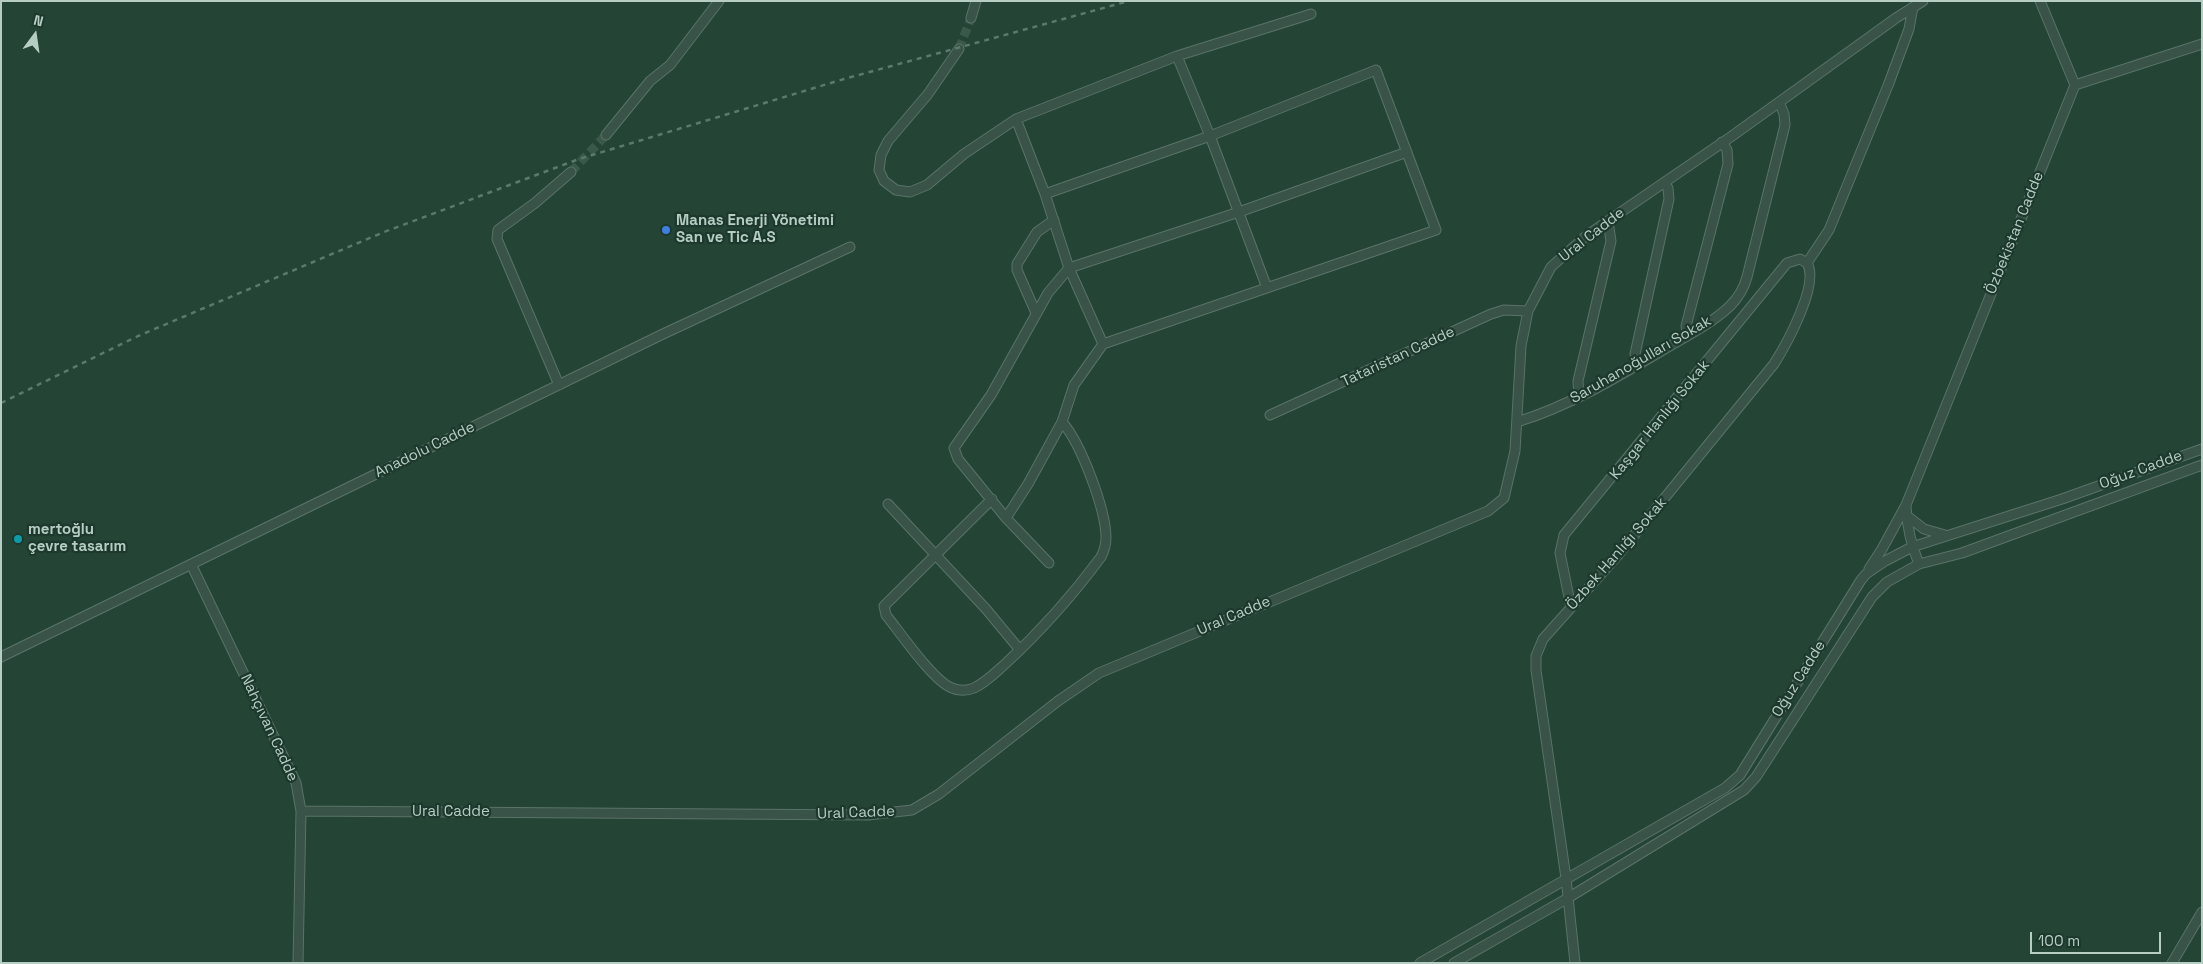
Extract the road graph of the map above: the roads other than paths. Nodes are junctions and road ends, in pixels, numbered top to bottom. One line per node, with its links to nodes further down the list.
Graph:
1 (719, 1): 14 (street)
2 (976, 1): 7 (street)
3 (1923, 1): 5 (street, Ural Cadde)
4 (2040, 1): 11 (street)
5 (1913, 7): 12 (street, Ural Cadde); 25 (street)
6 (1311, 14): 10 (street)
7 (972, 18)
8 (2202, 44): 11 (street)
9 (959, 49): 13 (street)
10 (1177, 56): 13 (street); 15 (street)
11 (2075, 85): 42 (street, Özbekistan Cadde)
12 (1779, 102): 16 (street, Ural Cadde); 30 (street, Saruhanoğulları Sokak)
13 (1016, 119): 20 (street)
14 (606, 135)
15 (1210, 136): 17 (street); 20 (street); 21 (street)
16 (1722, 142): 19 (street, Ural Cadde); 30 (street)
17 (1407, 152): 21 (street); 27 (street)
18 (571, 172): 33 (street)
19 (1664, 182): 23 (street, Ural Cadde); 32 (street)
20 (1045, 194): 22 (street)
21 (1239, 212): 26 (street); 27 (street)
22 (1054, 220): 26 (street); 29 (street)
23 (1608, 221): 28 (street, Ural Cadde); 34 (street)
24 (850, 246): 33 (street, Anadolu Cadde)
25 (1807, 263): 52 (street, Özbek Hanlığı Sokak); 52 (street, Kaşgar Hanlığı Sokak)
26 (1069, 268): 29 (street); 31 (street)
27 (1267, 288): 31 (street)
28 (1528, 311): 35 (street, Tataristan Cadde); 37 (street, Ural Cadde)
29 (1036, 313): 40 (street)
30 (1688, 335): 32 (street, Saruhanoğulları Sokak)
31 (1103, 344): 36 (street)
32 (1637, 366): 34 (street, Saruhanoğulları Sokak)
33 (559, 385): 49 (street, Anadolu Cadde)
34 (1579, 397): 37 (street, Saruhanoğulları Sokak)
35 (1270, 415)
36 (1062, 422): 44 (street); 53 (street)
37 (1517, 422): 55 (street, Ural Cadde)
38 (2202, 449): 45 (street, Oğuz Cadde)
39 (2202, 465): 50 (street, Oğuz Cadde)
40 (992, 499): 44 (street); 47 (street)
41 (888, 504): 47 (street)
42 (1906, 505): 43 (street); 51 (street, Özbekistan Cadde)
43 (1906, 515): 45 (street); 46 (street)
44 (1006, 518): 48 (street)
45 (1948, 536): 46 (street, Oğuz Cadde)
46 (1912, 548): 50 (street); 51 (street, Oğuz Cadde)
47 (936, 556): 53 (street); 53 (street)
48 (1049, 563)
49 (191, 564): 54 (street, Anadolu Cadde); 55 (street, Nahçıvan Cadde)
50 (1919, 564): 57 (street, Oğuz Cadde)
51 (1866, 574): 56 (street, Oğuz Cadde)
52 (1571, 608): 56 (street, Özbek Hanlığı Sokak)
53 (1020, 650)
54 (1, 656)
55 (301, 811): 59 (street, Nahçıvan Cadde)
56 (1566, 878): 57 (street, Özbek Hanlığı Sokak); 60 (street, Oğuz Cadde)
57 (1568, 898): 61 (street, Oğuz Cadde); 62 (street, Özbek Hanlığı Sokak)
58 (2202, 912): 63 (street)
59 (298, 963)
60 (1420, 963)
61 (1454, 963)
62 (1575, 963)
63 (2172, 963)

